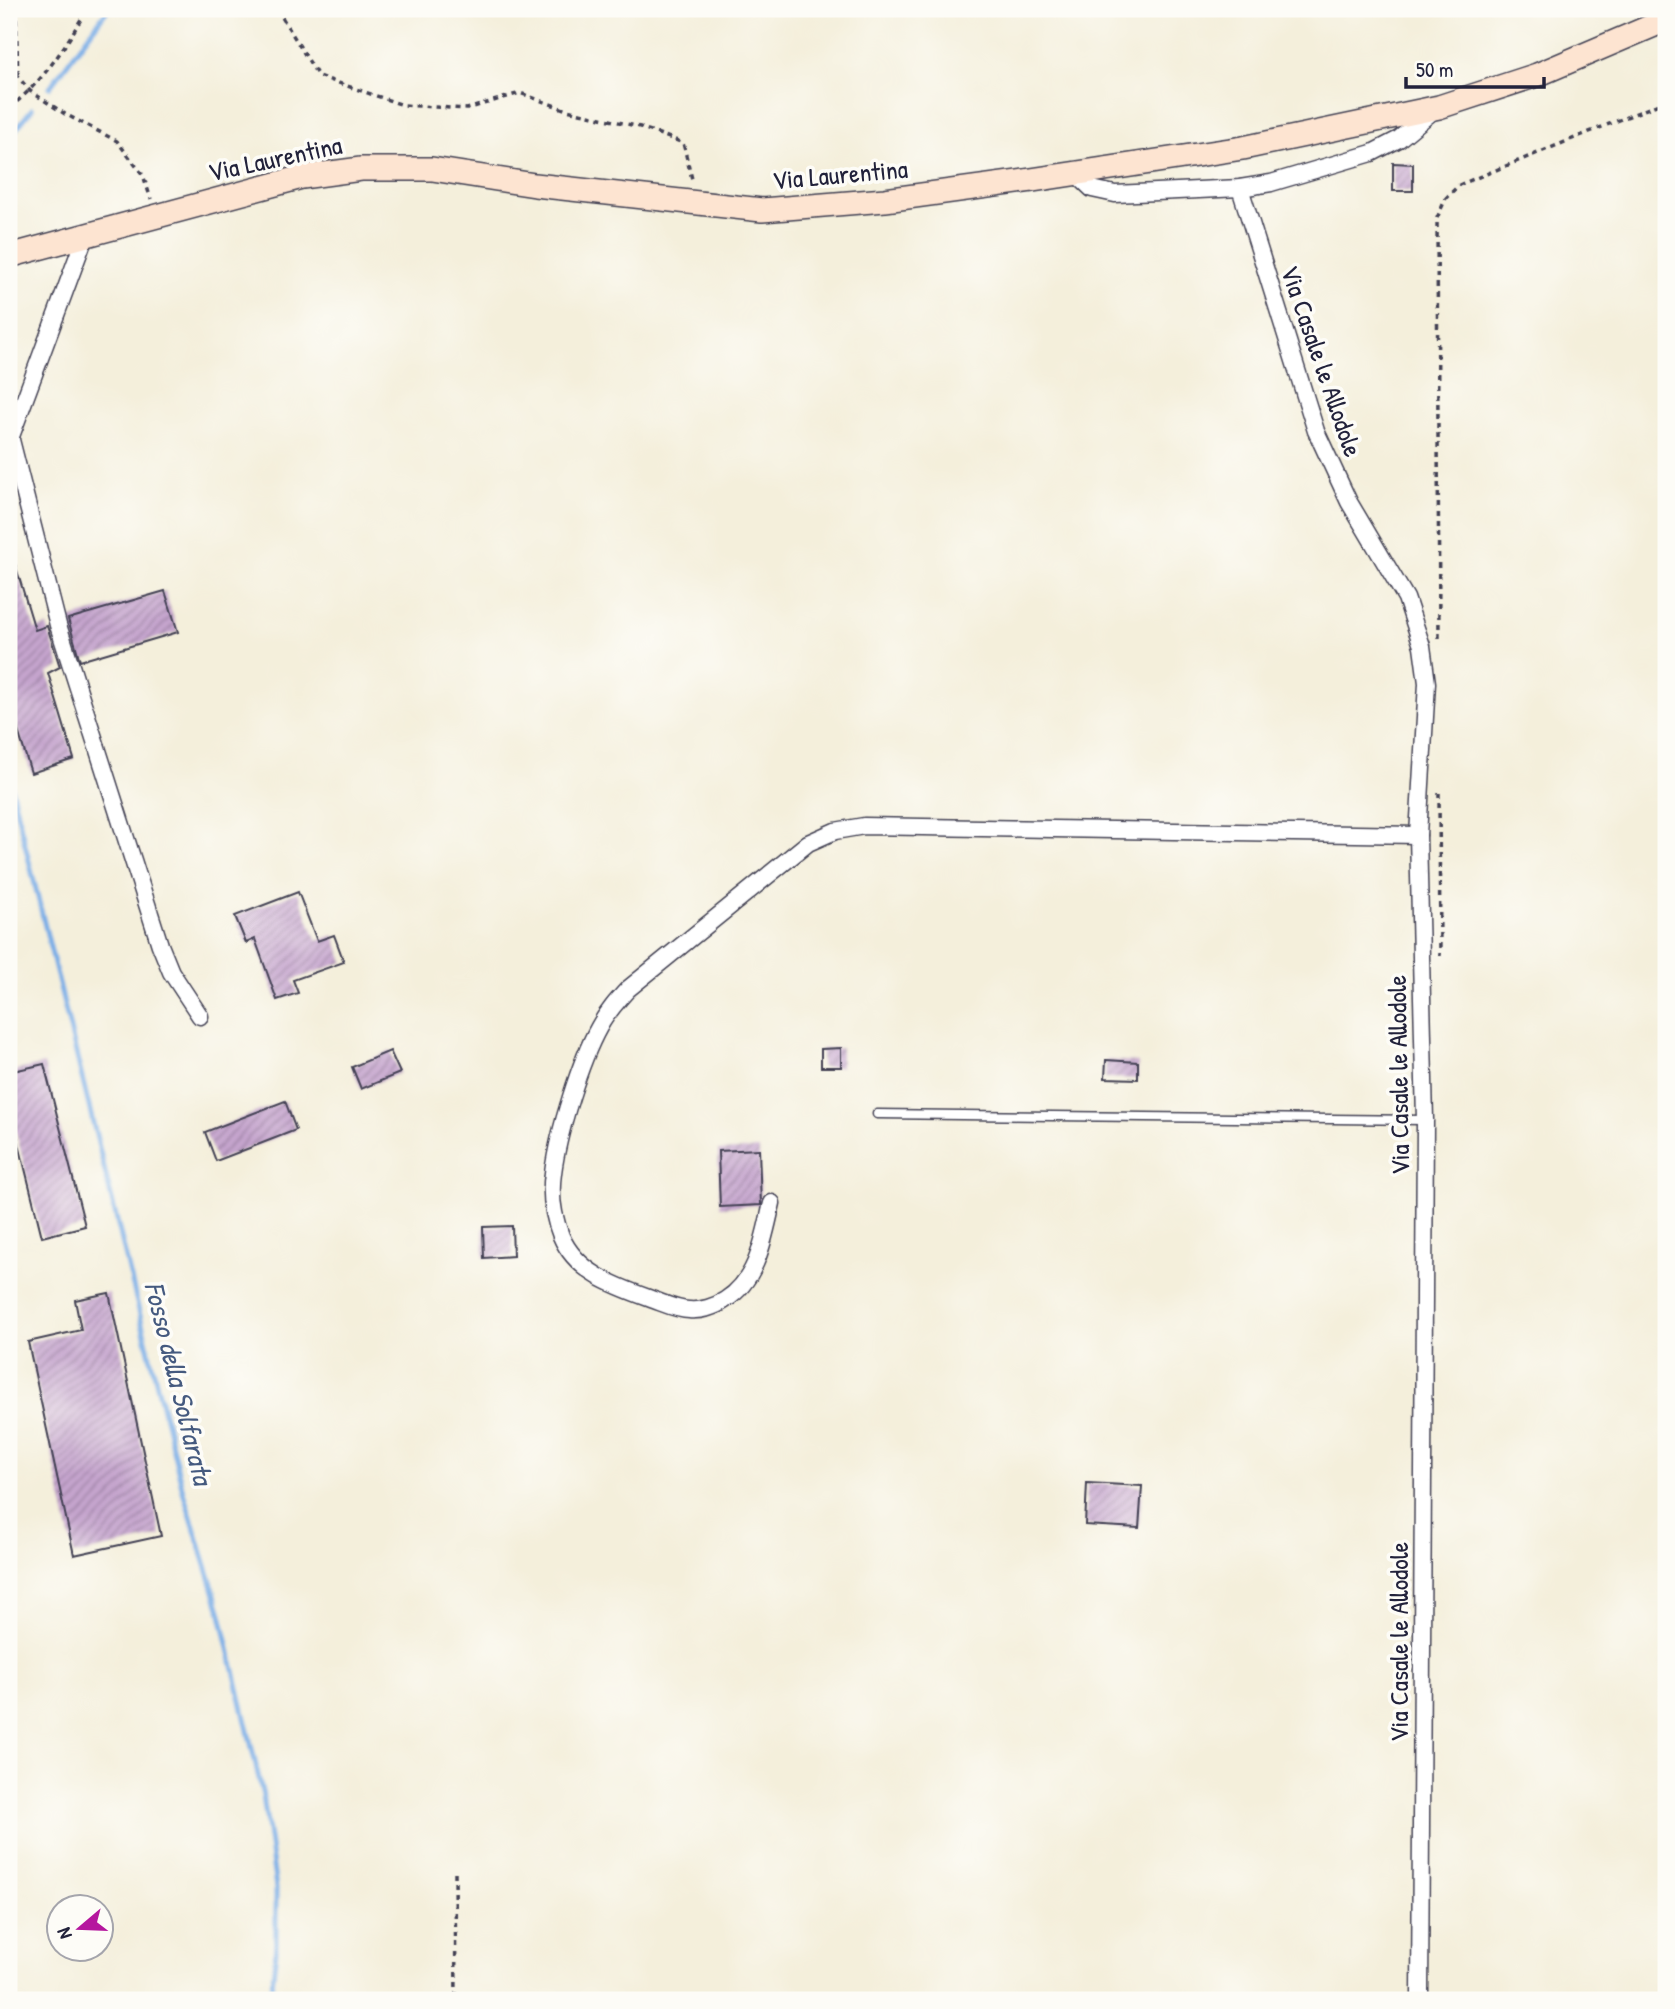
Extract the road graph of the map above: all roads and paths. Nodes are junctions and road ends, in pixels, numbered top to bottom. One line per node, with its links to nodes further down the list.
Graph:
1 (16, 9): 6 (path)
2 (87, 9): 7 (path)
3 (277, 9): 13 (path)
4 (1666, 20): 9 (main road, Via Laurentina)
5 (9, 66): 6 (path)
6 (19, 81): 7 (path)
7 (30, 91): 10 (path); 14 (path)
8 (1666, 100): 18 (path)
9 (1439, 107): 11 (main road, Via Laurentina); 12 (street)
10 (9, 108)
11 (1075, 173): 12 (street); 13 (main road, Via Laurentina)
12 (1240, 188): 20 (street, Via Casale le Allodole)
13 (699, 205): 14 (main road, Via Laurentina)
14 (158, 214): 15 (main road, Via Laurentina)
15 (86, 234): 16 (main road, Via Laurentina); 17 (street)
16 (9, 256)
17 (10, 435): 22 (street)
18 (1439, 649)
19 (1439, 789): 21 (path)
20 (1418, 835): 24 (street, Via Casale le Allodole); 25 (street)
21 (1440, 967)
22 (200, 1016)
23 (877, 1114): 24 (lane)
24 (1425, 1120): 28 (street, Via Casale le Allodole)
25 (772, 1203)
26 (455, 1872): 27 (path)
27 (456, 2000)
28 (1420, 2000)

